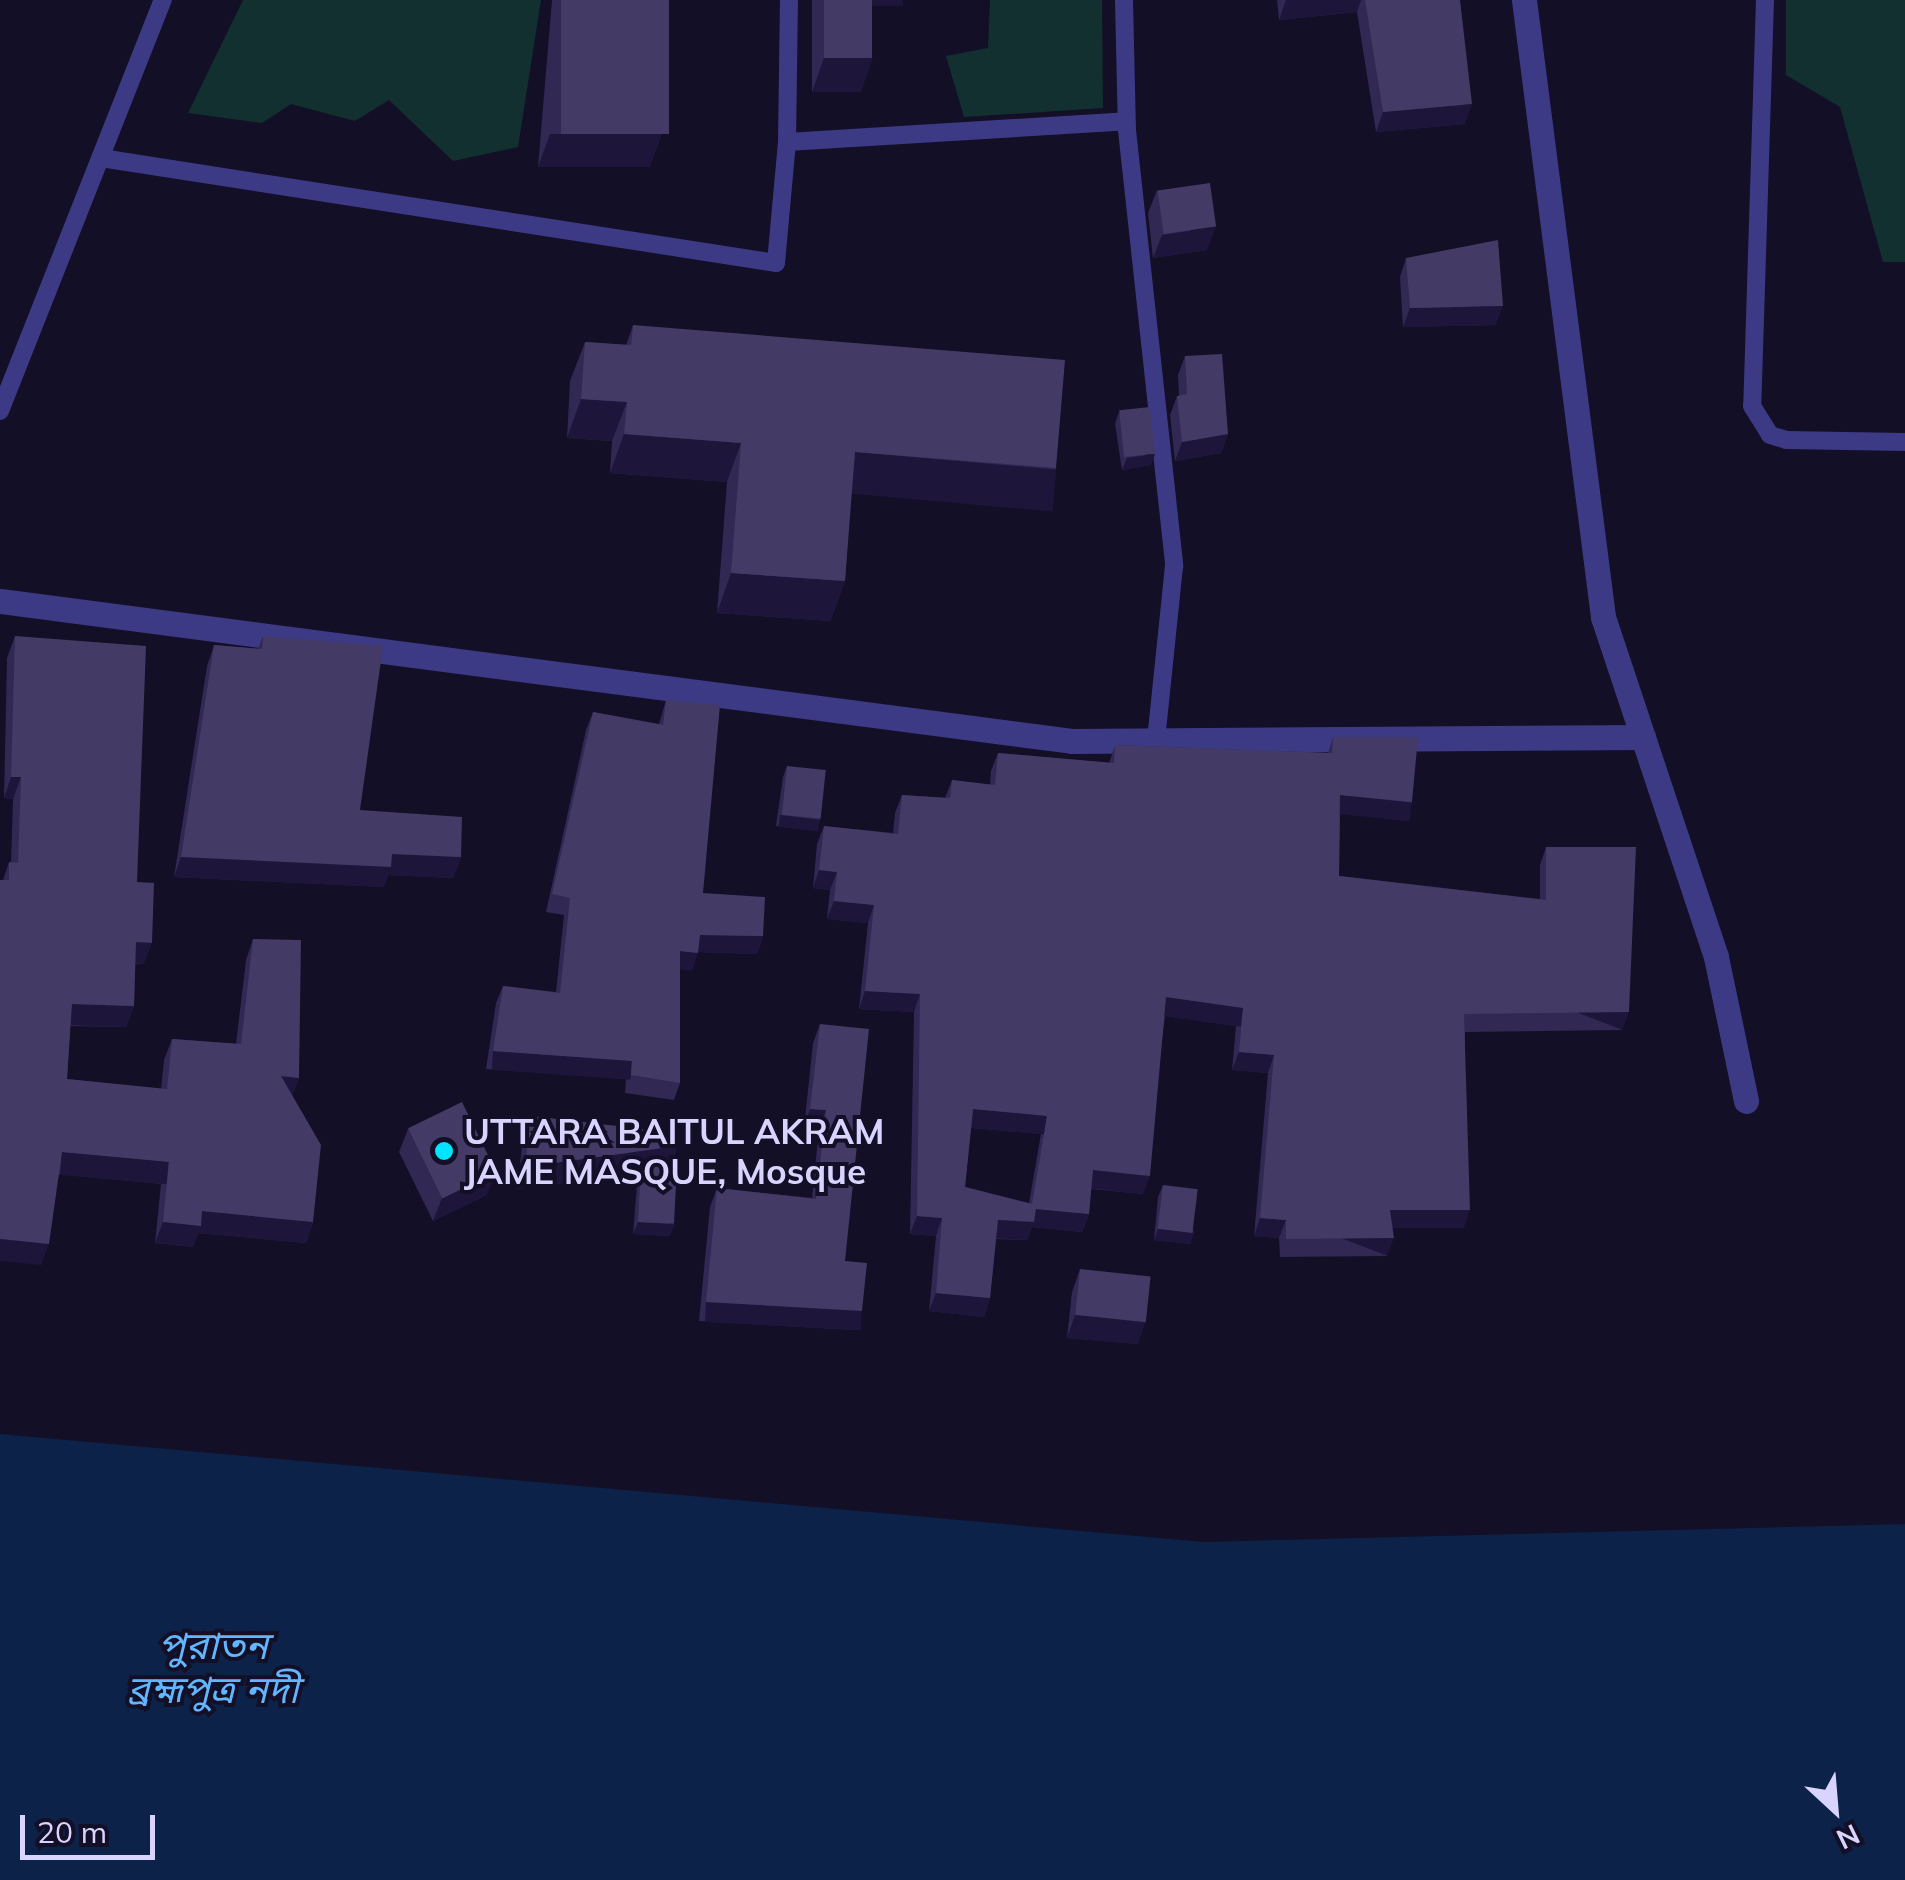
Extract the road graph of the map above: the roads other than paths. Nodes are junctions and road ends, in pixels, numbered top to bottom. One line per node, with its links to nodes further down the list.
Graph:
1 (163, 0): 8 (lane)
2 (789, 0): 7 (lane)
3 (1124, 0): 6 (lane)
4 (1524, 0): 12 (street)
5 (1765, 0): 10 (lane)
6 (1128, 130): 7 (lane); 13 (lane)
7 (787, 142): 8 (lane)
8 (101, 158): 9 (lane)
9 (0, 412)
10 (1905, 442)
11 (0, 601): 13 (street)
12 (1643, 737): 13 (street); 14 (street)
13 (1156, 741)
14 (1746, 1101)

